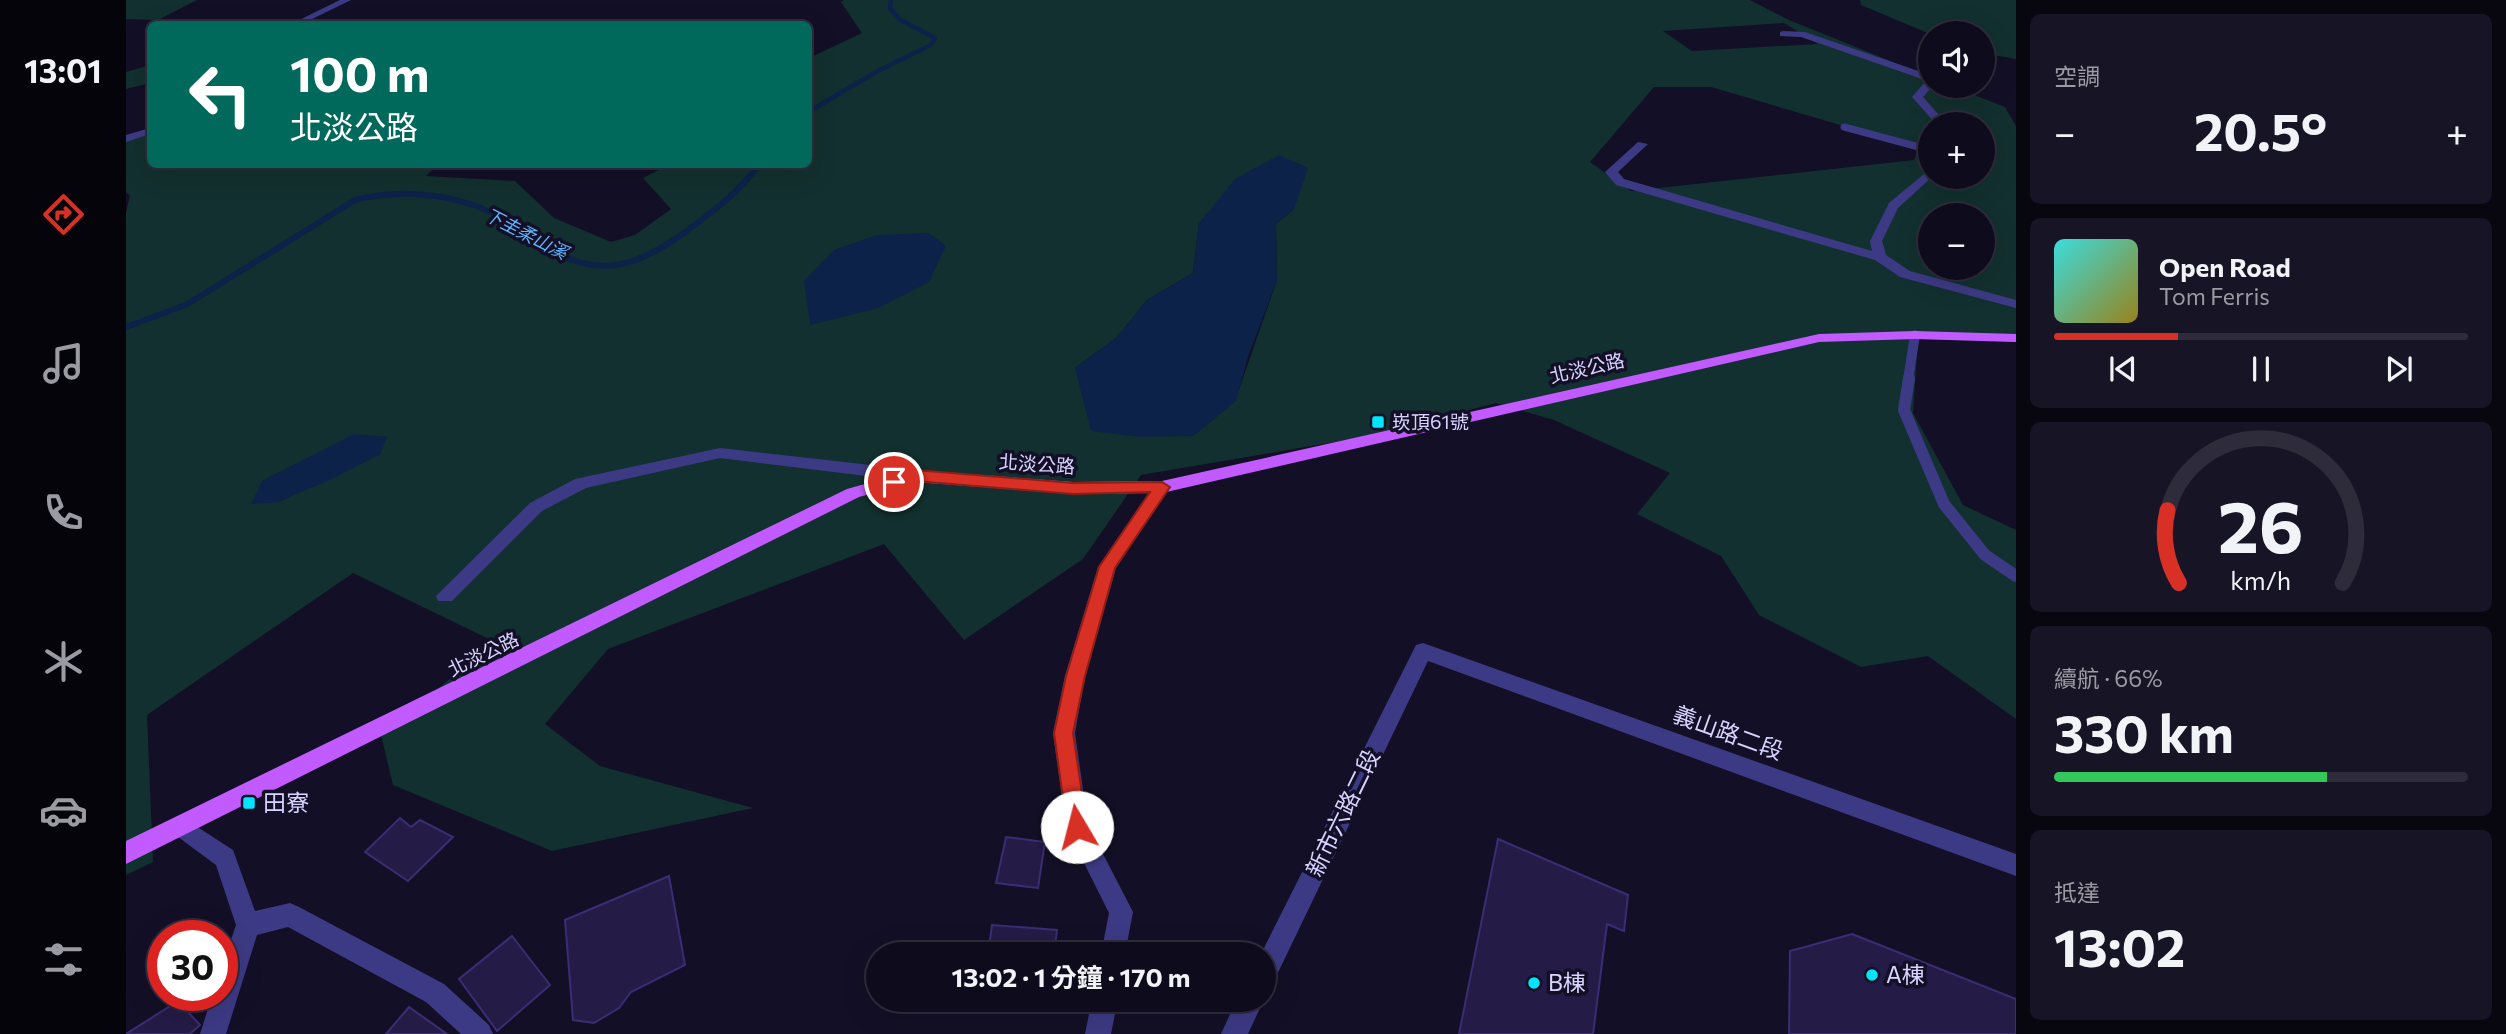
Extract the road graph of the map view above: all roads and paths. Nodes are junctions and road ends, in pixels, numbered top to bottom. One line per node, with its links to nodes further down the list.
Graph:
1 (347, 0): 2 (street)
2 (302, 21)
3 (1783, 34): 4 (street)
4 (1918, 74)
5 (1918, 96): 6 (street)
6 (1931, 112)
7 (1844, 127): 11 (lane)
8 (147, 132): 9 (street)
9 (126, 139)
10 (1642, 144): 13 (street)
11 (1918, 147)
12 (1918, 183): 13 (street)
13 (1880, 257): 14 (street)
14 (2016, 304)
15 (1915, 335): 16 (main road, 北淡公路); 18 (main road, 北淡公路); 19 (lane)
16 (2016, 338)
17 (915, 476): 18 (main road, 北淡公路); 20 (street); 22 (main road, 北淡公路)
18 (1162, 487): 26 (street)
19 (2016, 576)
20 (444, 596)
21 (1423, 652): 24 (street, 義山路二段); 27 (street, 新市六路二段)
22 (182, 827): 23 (main road, 北淡公路); 25 (street)
23 (126, 853)
24 (2016, 865)
25 (248, 925): 30 (street); 31 (street)
26 (1115, 942)
27 (1276, 950)
28 (1102, 1012): 32 (street)
29 (1245, 1012): 33 (street)
30 (213, 1034)
31 (480, 1034)
32 (1098, 1034)
33 (1234, 1034)

